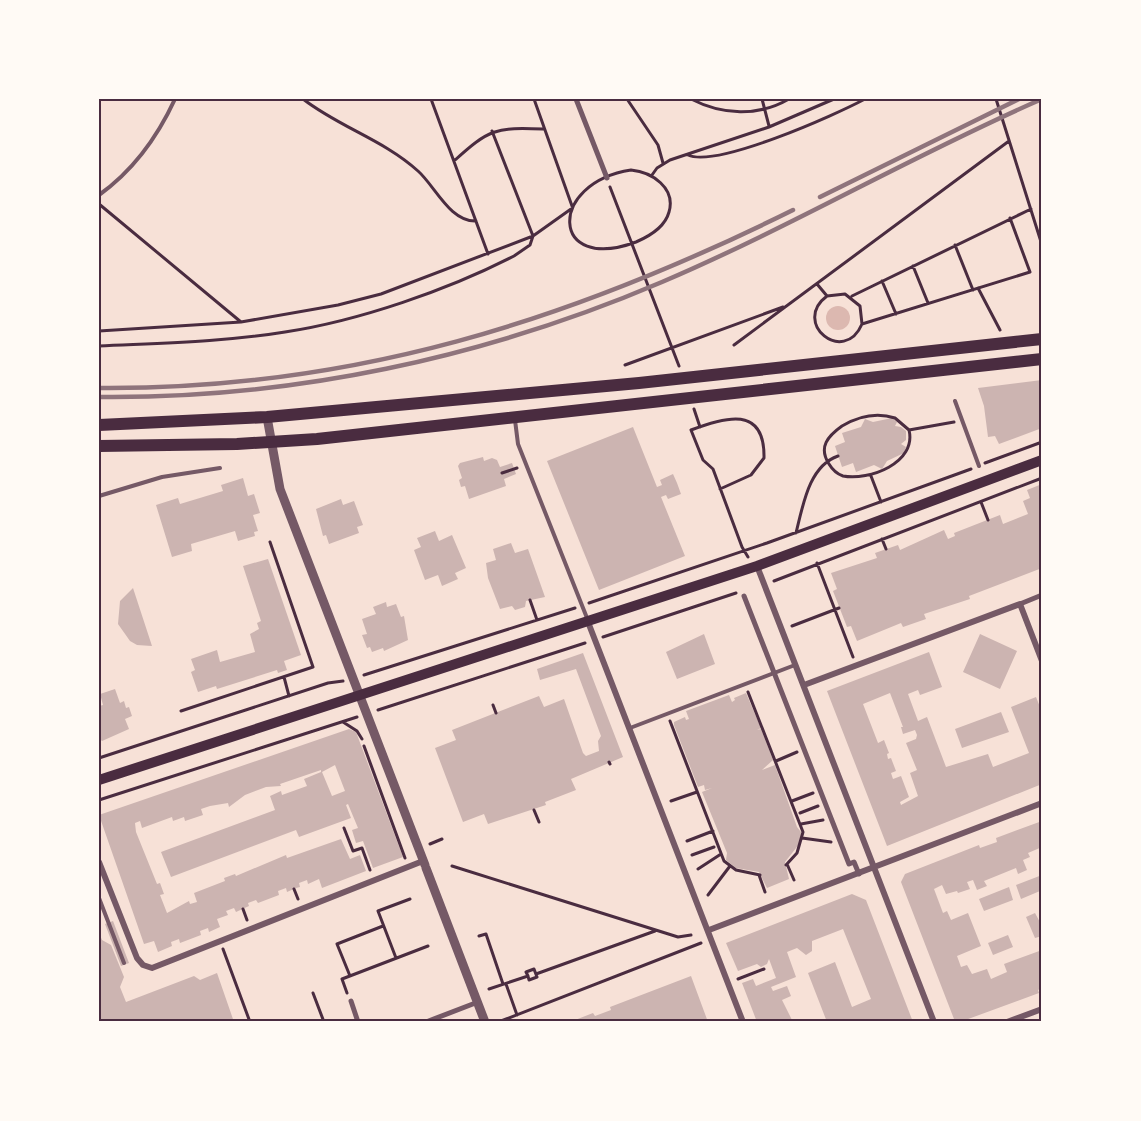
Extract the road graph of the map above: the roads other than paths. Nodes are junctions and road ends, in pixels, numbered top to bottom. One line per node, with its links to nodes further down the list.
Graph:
1 (175, 99): 4 (lane)
2 (576, 99): 3 (street)
3 (607, 178)
4 (99, 195)
5 (1042, 339): 8 (main road)
6 (1042, 359): 9 (main road)
7 (955, 401): 14 (lane)
8 (267, 417): 10 (main road); 11 (street)
9 (514, 417): 11 (main road); 21 (lane)
10 (99, 425)
11 (271, 443): 12 (main road); 26 (street)
12 (99, 446)
13 (1042, 460): 17 (main road)
14 (979, 465)
15 (220, 468): 16 (lane)
16 (99, 496)
17 (757, 566): 21 (main road); 23 (street)
18 (743, 594): 24 (street)
19 (1042, 595): 20 (street)
20 (1020, 604): 22 (street); 25 (street)
21 (588, 622): 26 (main road); 27 (street)
22 (1042, 661)
23 (795, 664): 24 (lane); 25 (street)
24 (774, 673): 27 (lane); 33 (street)
25 (804, 685): 32 (street)
26 (359, 696): 28 (main road); 31 (street)
27 (630, 728): 35 (street)
28 (99, 780)
29 (1042, 803): 32 (street)
30 (99, 864): 31 (street)
31 (425, 865): 38 (street)
32 (875, 868): 33 (street); 44 (street)
33 (859, 874): 35 (street)
34 (99, 898): 36 (lane)
35 (709, 930): 43 (street)
36 (124, 963)
37 (351, 1001): 40 (street)
38 (478, 1002): 41 (street); 42 (street)
39 (1042, 1009): 45 (street)
40 (358, 1022)
41 (426, 1022)
42 (486, 1022)
43 (743, 1022)
44 (934, 1022)
45 (1007, 1022)

